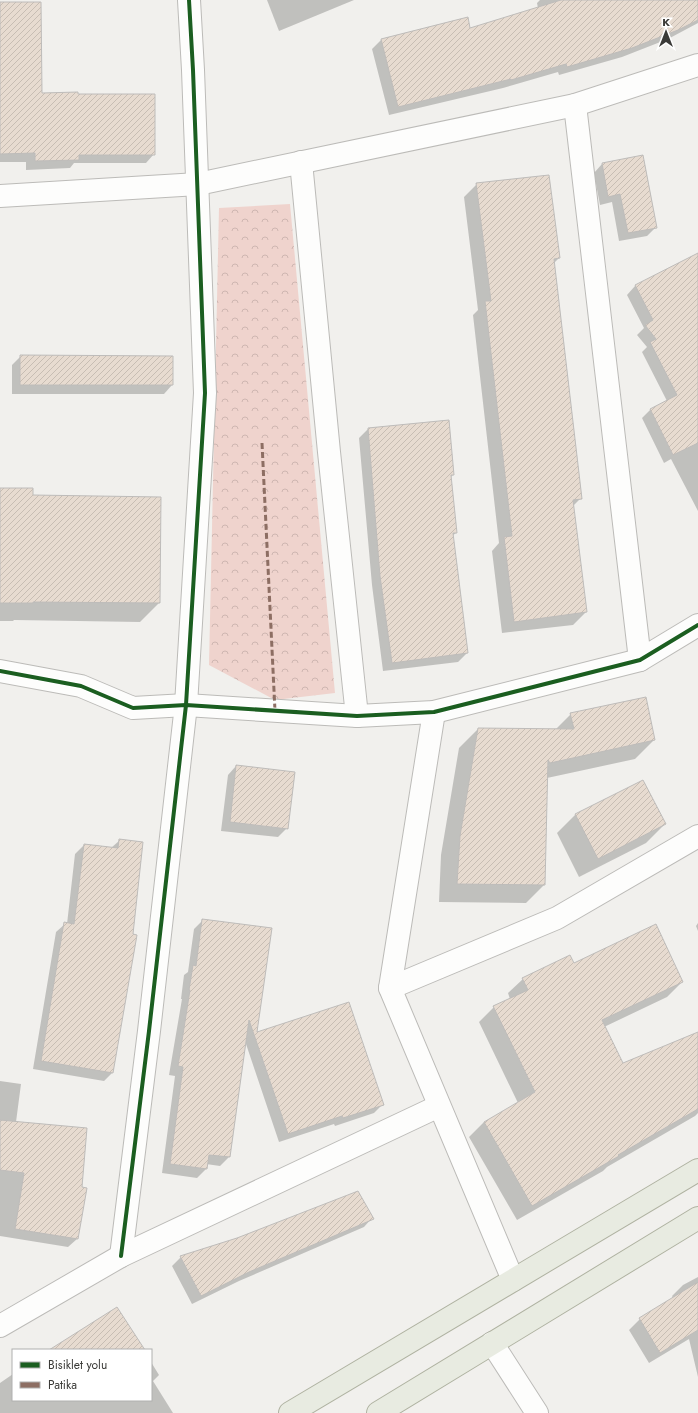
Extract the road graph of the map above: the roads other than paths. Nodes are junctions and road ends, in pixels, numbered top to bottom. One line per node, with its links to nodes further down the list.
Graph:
1 (189, 0): 5 (street)
2 (698, 65): 3 (street)
3 (574, 105): 4 (street); 8 (street)
4 (302, 162): 5 (street); 12 (street)
5 (198, 184): 6 (street); 10 (street)
6 (0, 196)
7 (698, 625): 8 (street)
8 (640, 660): 11 (street)
9 (0, 671): 10 (street)
10 (186, 705): 12 (street); 18 (street)
11 (434, 712): 12 (street); 14 (street)
12 (357, 716)
13 (698, 836): 14 (street)
14 (390, 988): 15 (street)
15 (439, 1106): 18 (street); 19 (street)
16 (698, 1170): 19 (main road)
17 (698, 1218): 21 (main road)
18 (121, 1256): 20 (street)
19 (513, 1280): 22 (main road)
20 (0, 1326)
21 (492, 1343): 23 (main road); 24 (street)
22 (290, 1413)
23 (378, 1413)
24 (537, 1413)

